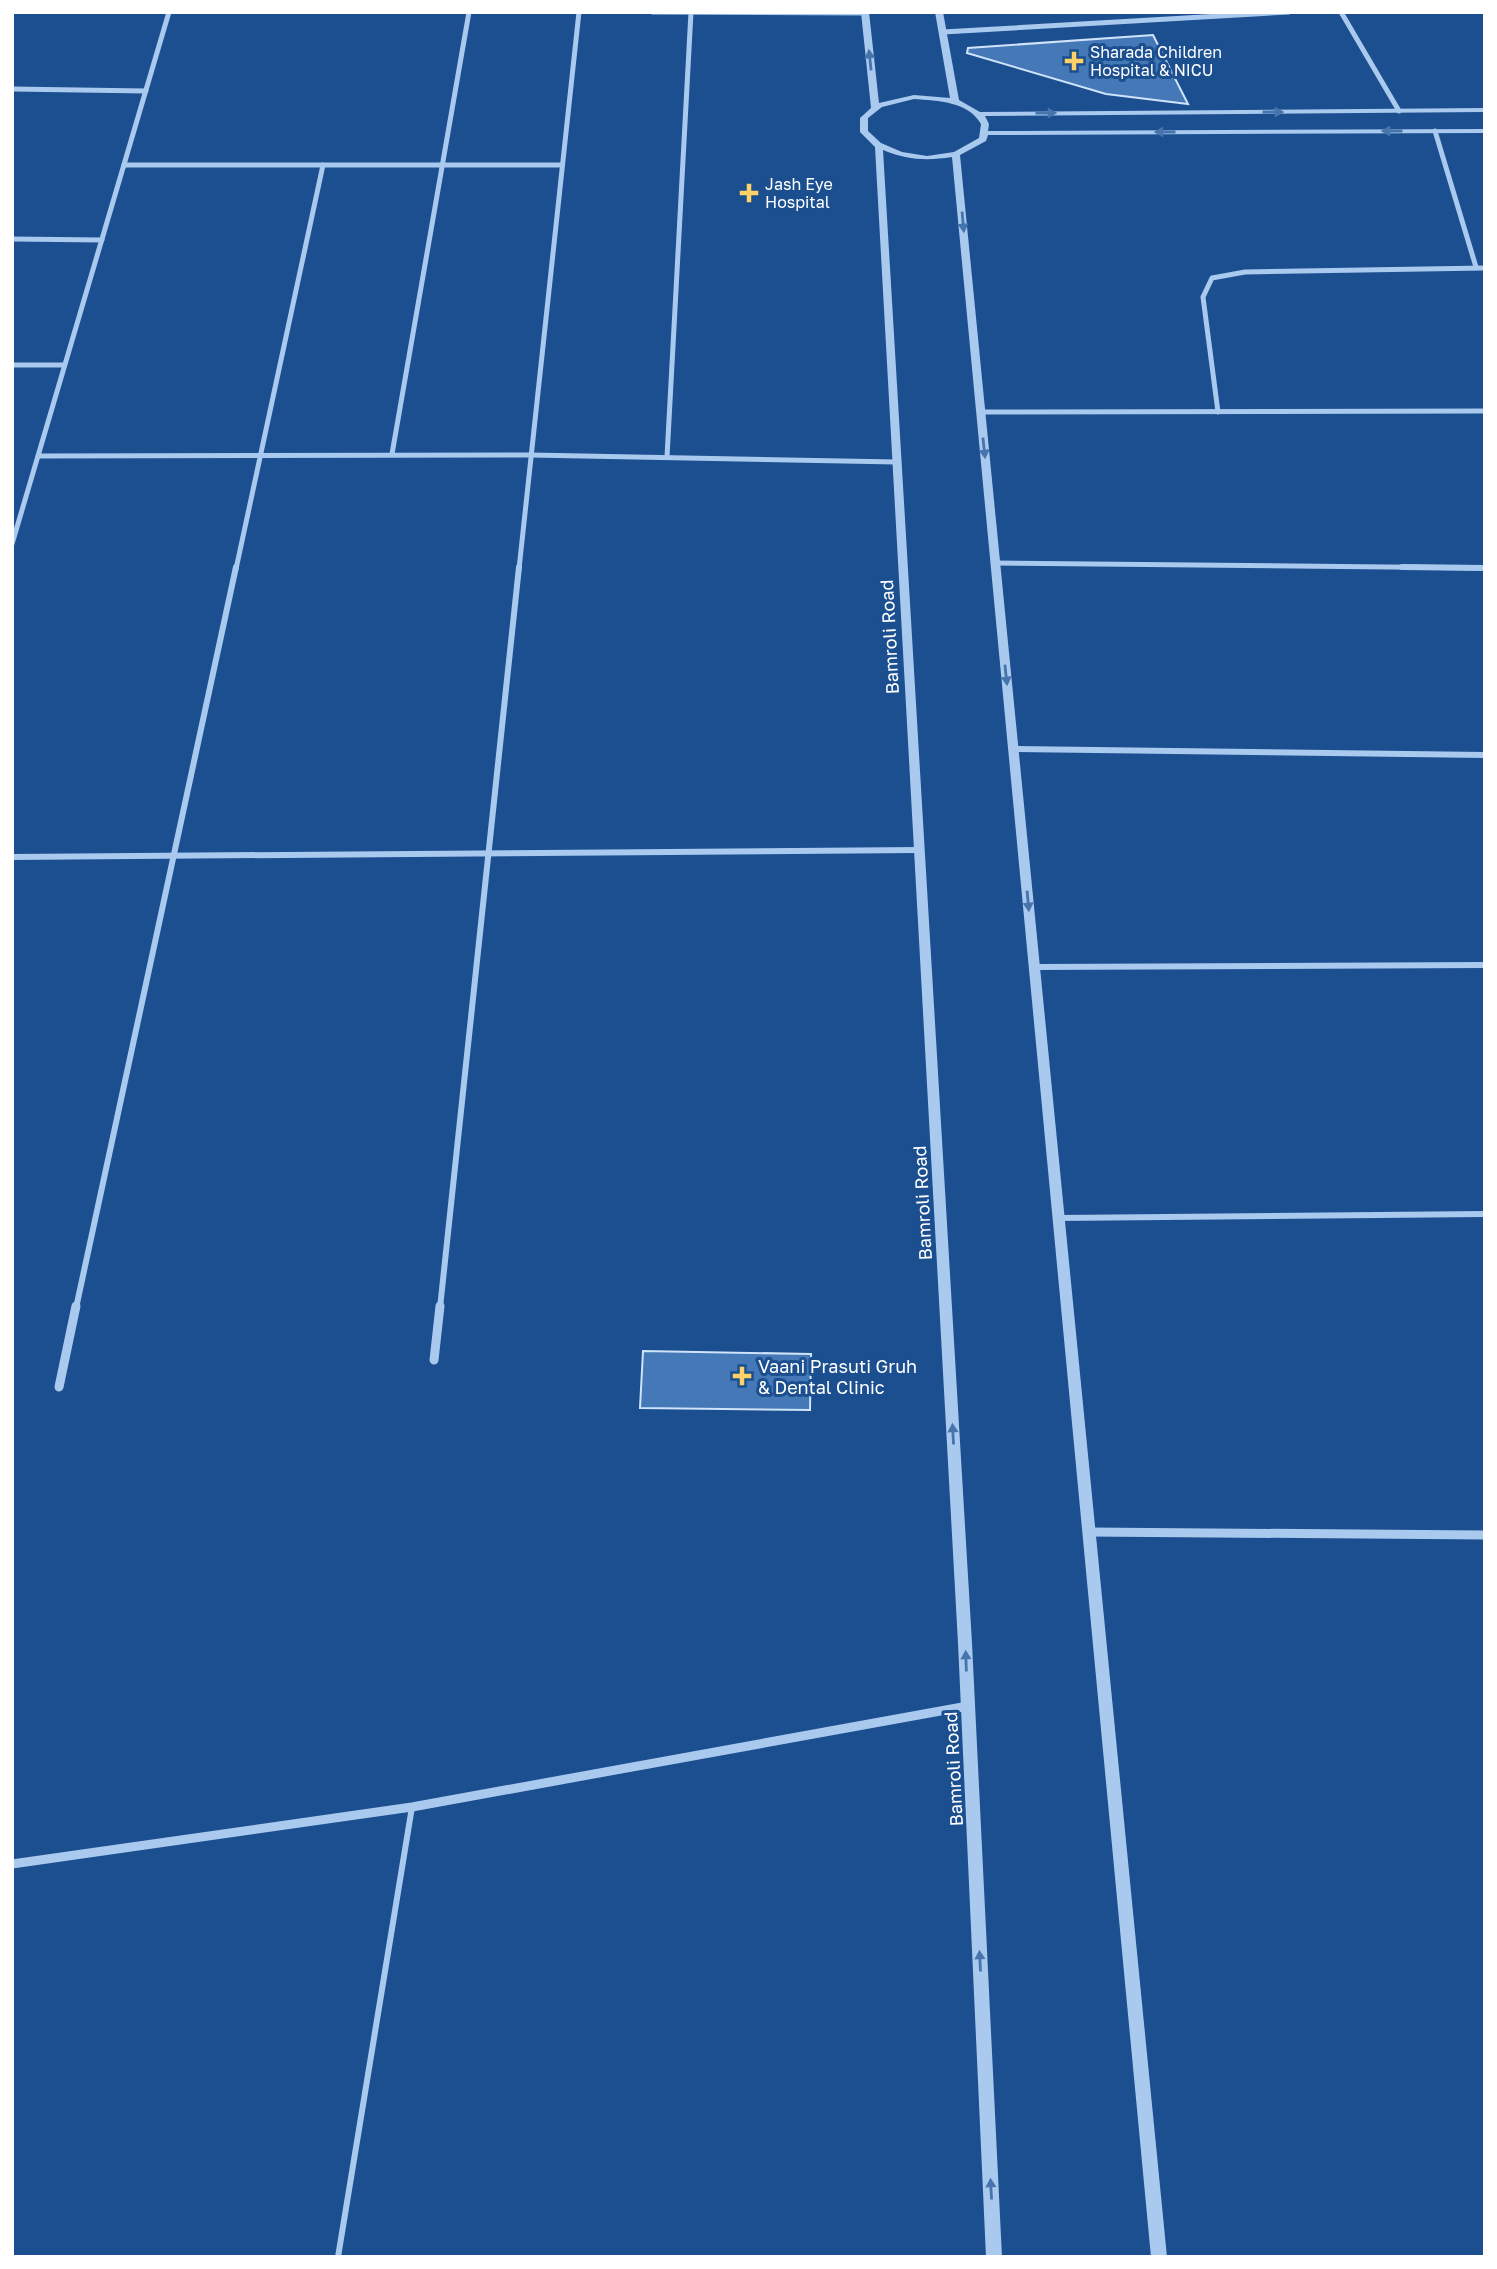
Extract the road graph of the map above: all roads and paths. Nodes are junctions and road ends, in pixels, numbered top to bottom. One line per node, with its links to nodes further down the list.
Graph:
1 (169, 12): 12 (street)
2 (469, 12): 25 (street)
3 (579, 12): 26 (street)
4 (652, 12): 8 (street)
5 (939, 12): 10 (street)
6 (1289, 12): 10 (street)
7 (1341, 12): 16 (street)
8 (691, 13): 9 (street); 40 (street)
9 (865, 13): 14 (street, one-way to 9)
10 (943, 32): 13 (street)
11 (12, 89): 12 (street)
12 (146, 92): 23 (street)
13 (955, 102): 14 (street); 17 (street)
14 (875, 108): 21 (street)
15 (1485, 110): 16 (street)
16 (1399, 111): 17 (street, one-way to 16)
17 (978, 114): 20 (street)
18 (1435, 131): 19 (street); 20 (street, one-way to 20); 29 (street)
19 (1485, 131)
20 (985, 133): 22 (street)
21 (879, 147): 22 (street); 41 (street, Bamroli Road)
22 (956, 154): 34 (street, one-way to 34)
23 (124, 164): 24 (street); 28 (street)
24 (323, 164): 25 (street); 36 (street)
25 (443, 164): 26 (street); 37 (street)
26 (562, 165): 38 (street)
27 (12, 239): 28 (street)
28 (102, 240): 32 (street)
29 (1476, 268): 30 (street); 35 (street)
30 (1485, 268)
31 (12, 365): 32 (street)
32 (64, 365): 39 (street)
33 (1485, 411): 35 (street)
34 (981, 412): 35 (street); 45 (street, one-way to 45)
35 (1218, 412)
36 (261, 453): 37 (street); 39 (street); 51 (street)
37 (392, 454): 38 (street)
38 (531, 454): 40 (street); 50 (street)
39 (38, 456): 43 (street)
40 (667, 457): 41 (street)
41 (897, 462): 49 (street, Bamroli Road)
42 (12, 507): 43 (street)
43 (23, 508): 44 (street)
44 (12, 544)
45 (995, 564): 46 (street); 47 (street, one-way to 47)
46 (1485, 568)
47 (1014, 749): 48 (street); 54 (street, one-way to 54)
48 (1485, 755)
49 (919, 850): 50 (street); 61 (street, Bamroli Road, one-way to 49)
50 (488, 852): 51 (street); 57 (street)
51 (174, 856): 52 (street); 58 (street)
52 (12, 857)
53 (1485, 965): 54 (street)
54 (1035, 967): 56 (street)
55 (1485, 1214): 56 (street)
56 (1058, 1218): 59 (street)
57 (434, 1360)
58 (59, 1387)
59 (1089, 1532): 60 (street); 66 (street)
60 (1485, 1535)
61 (968, 1706): 62 (street); 65 (street, Bamroli Road, one-way to 61)
62 (412, 1807): 63 (street); 64 (lane)
63 (12, 1864)
64 (338, 2257)
65 (994, 2257)
66 (1159, 2257)

